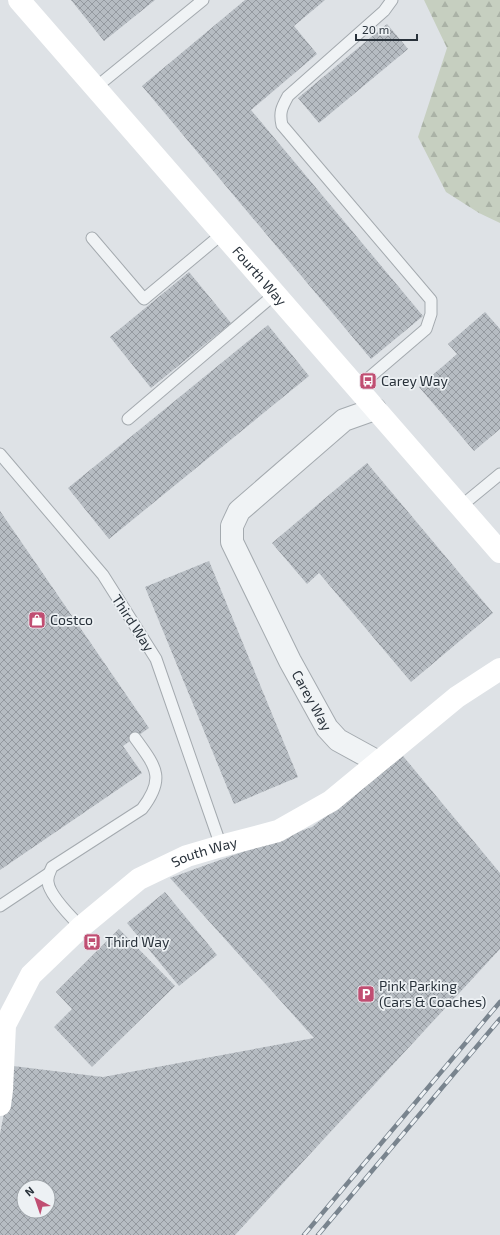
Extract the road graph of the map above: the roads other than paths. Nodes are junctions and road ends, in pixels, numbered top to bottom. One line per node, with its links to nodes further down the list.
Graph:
1 (18, 0): 4 (main road, Fourth Way)
2 (203, 0): 4 (lane)
3 (392, 0): 8 (lane)
4 (95, 88): 5 (main road, Fourth Way)
5 (222, 234): 6 (lane); 7 (main road, Fourth Way)
6 (92, 238)
7 (275, 294): 8 (main road, Fourth Way); 10 (lane)
8 (357, 388): 9 (main road, Fourth Way)
9 (375, 409): 13 (main road, Fourth Way); 17 (street, Carey Way)
10 (128, 419)
11 (0, 454): 18 (lane, Third Way)
12 (500, 474): 13 (lane)
13 (460, 507): 14 (main road, Fourth Way)
14 (498, 547)
15 (500, 669): 17 (main road, South Way)
16 (135, 738): 19 (lane)
17 (378, 762): 18 (main road, South Way)
18 (221, 846): 21 (main road, South Way)
19 (48, 874): 20 (lane); 21 (lane)
20 (0, 906)
21 (81, 927): 22 (main road, South Way)
22 (3, 1025): 23 (main road, South Way)
23 (0, 1105)

